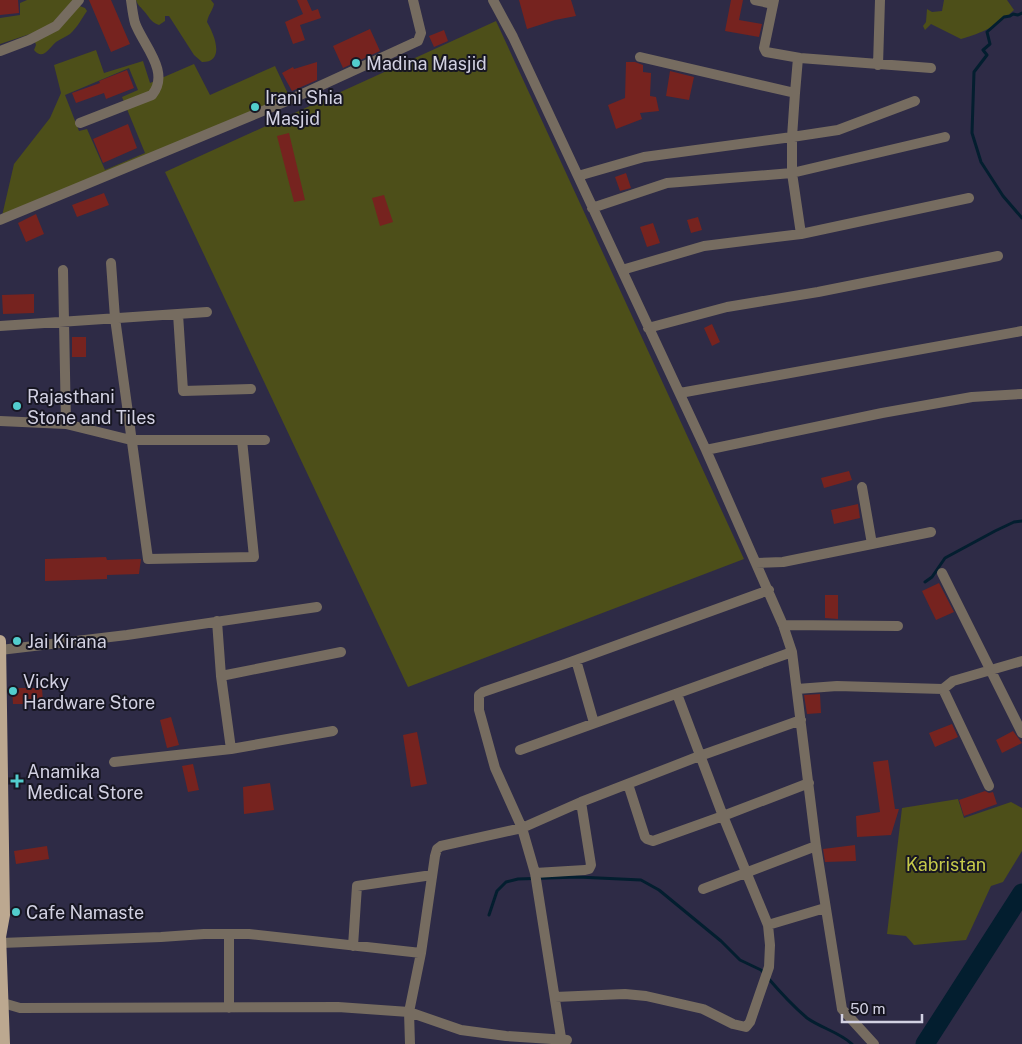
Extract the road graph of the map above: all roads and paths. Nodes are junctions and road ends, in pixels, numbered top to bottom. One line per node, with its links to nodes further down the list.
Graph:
1 (79, 0): 8 (street)
2 (131, 0): 15 (street)
3 (412, 0): 22 (street)
4 (493, 0): 19 (street)
5 (754, 0): 7 (street)
6 (880, 0): 11 (street)
7 (774, 2): 10 (street)
8 (0, 50)
9 (640, 57): 13 (street)
10 (798, 58): 11 (street); 13 (street)
11 (878, 65): 12 (street)
12 (931, 68)
13 (796, 93): 16 (street)
14 (915, 101): 16 (street)
15 (80, 123)
16 (792, 137): 18 (street); 19 (street)
17 (945, 137): 18 (street)
18 (792, 173): 21 (street); 23 (street)
19 (578, 176): 21 (street)
20 (969, 198): 23 (street)
21 (592, 208): 27 (street)
22 (0, 220)
23 (801, 234): 27 (street)
24 (998, 256): 33 (street)
25 (111, 263): 30 (street)
26 (63, 270): 31 (street)
27 (622, 270): 33 (street)
28 (207, 312): 29 (street)
29 (178, 314): 30 (street); 35 (street)
30 (115, 318): 31 (street); 40 (street)
31 (65, 322): 32 (street); 39 (street)
32 (0, 326)
33 (648, 328): 36 (street)
34 (1022, 331): 36 (street)
35 (251, 388)
36 (680, 394): 43 (street)
37 (1022, 394): 43 (street)
38 (0, 421): 39 (street)
39 (66, 424): 40 (street)
40 (131, 440): 41 (street); 41 (street)
41 (242, 440): 42 (street)
42 (265, 440)
43 (706, 450): 47 (street)
44 (862, 487): 46 (street)
45 (932, 532): 46 (street)
46 (872, 544): 47 (street)
47 (756, 563): 49 (street)
48 (942, 573): 60 (street)
49 (769, 590): 52 (street); 58 (street)
50 (317, 607): 51 (street)
51 (217, 621): 55 (street); 61 (street)
52 (783, 625): 53 (street); 57 (street)
53 (898, 626)
54 (0, 641): 55 (main road)
55 (0, 650): 87 (main road)
56 (341, 652): 61 (street)
57 (792, 652): 62 (street); 64 (street)
58 (576, 660): 66 (street); 78 (street)
59 (1022, 661): 60 (street)
60 (990, 669): 63 (street); 68 (street)
61 (221, 676): 69 (street)
62 (797, 689): 63 (street); 65 (street)
63 (943, 689): 75 (street)
64 (678, 694): 66 (street); 71 (street)
65 (801, 720): 71 (street); 73 (street)
66 (594, 723): 70 (street)
67 (333, 731): 69 (street)
68 (1022, 732)
69 (231, 749): 72 (street)
70 (520, 750)
71 (701, 755): 74 (street); 77 (street)
72 (114, 762)
73 (809, 783): 77 (street); 79 (street)
74 (628, 784): 76 (street); 77 (street)
75 (989, 786)
76 (581, 802): 78 (street); 82 (street)
77 (723, 816): 80 (street)
78 (522, 828): 81 (street); 82 (street)
79 (816, 846): 80 (street); 84 (street)
80 (746, 872): 83 (street); 85 (street)
81 (432, 875): 88 (street); 90 (street)
82 (536, 877): 91 (street)
83 (703, 889)
84 (825, 908): 85 (street); 100 (street)
85 (768, 925): 91 (street)
86 (229, 934): 88 (street); 89 (street); 94 (street)
87 (0, 937): 89 (main road)
88 (353, 946): 90 (street)
89 (1, 949): 92 (main road)
90 (421, 953): 95 (street)
91 (555, 997): 97 (street)
92 (3, 1002): 93 (street); 96 (main road)
93 (20, 1008): 94 (street); 96 (street)
94 (229, 1008): 95 (street)
95 (409, 1012): 97 (street); 99 (street)
96 (3, 1016): 98 (main road)
97 (563, 1041)
98 (4, 1044)
99 (410, 1044)
100 (874, 1044)

